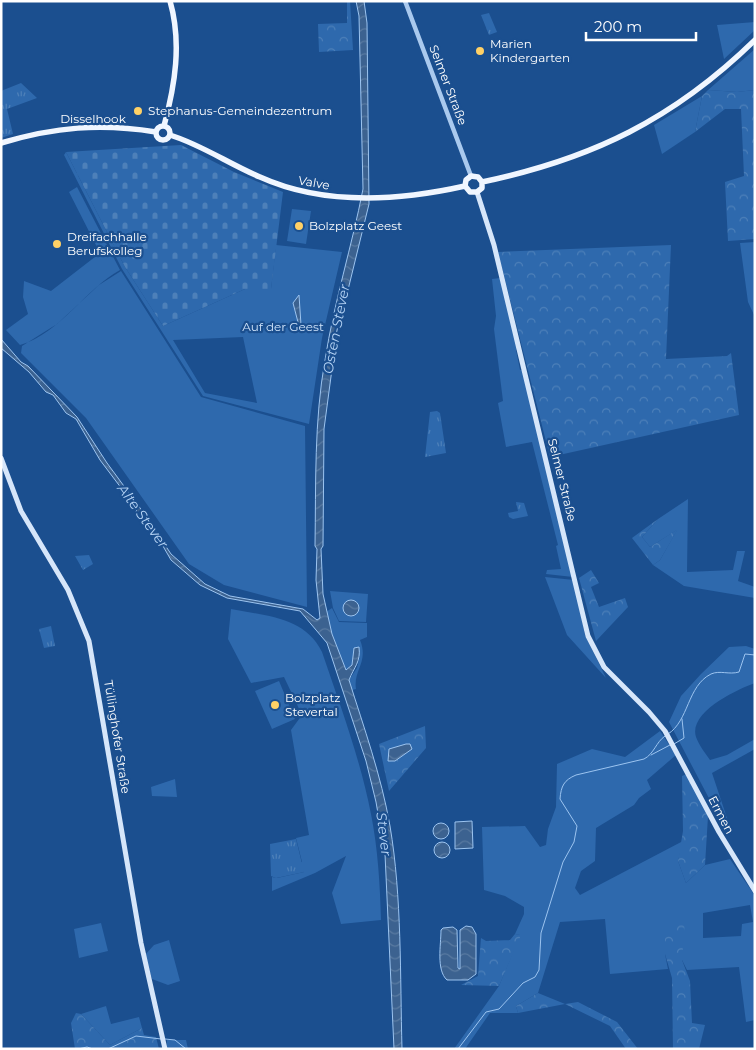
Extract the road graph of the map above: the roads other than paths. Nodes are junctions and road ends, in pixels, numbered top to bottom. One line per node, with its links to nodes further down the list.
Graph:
1 (170, 1): 4 (main road)
2 (406, 1): 8 (street, Selmer Straße)
3 (755, 40): 9 (main road)
4 (164, 126): 5 (main road); 6 (main road)
5 (156, 132): 6 (main road); 7 (main road, Disselhook)
6 (170, 135): 10 (main road, Valve)
7 (1, 143)
8 (471, 176): 9 (main road); 10 (main road)
9 (482, 182): 11 (main road)
10 (465, 186): 11 (main road)
11 (477, 192): 13 (main road, Selmer Straße)
12 (1, 458): 15 (main road, Tüllinghofer Straße)
13 (674, 744): 14 (main road, Ermen)
14 (755, 891)
15 (164, 1046)

